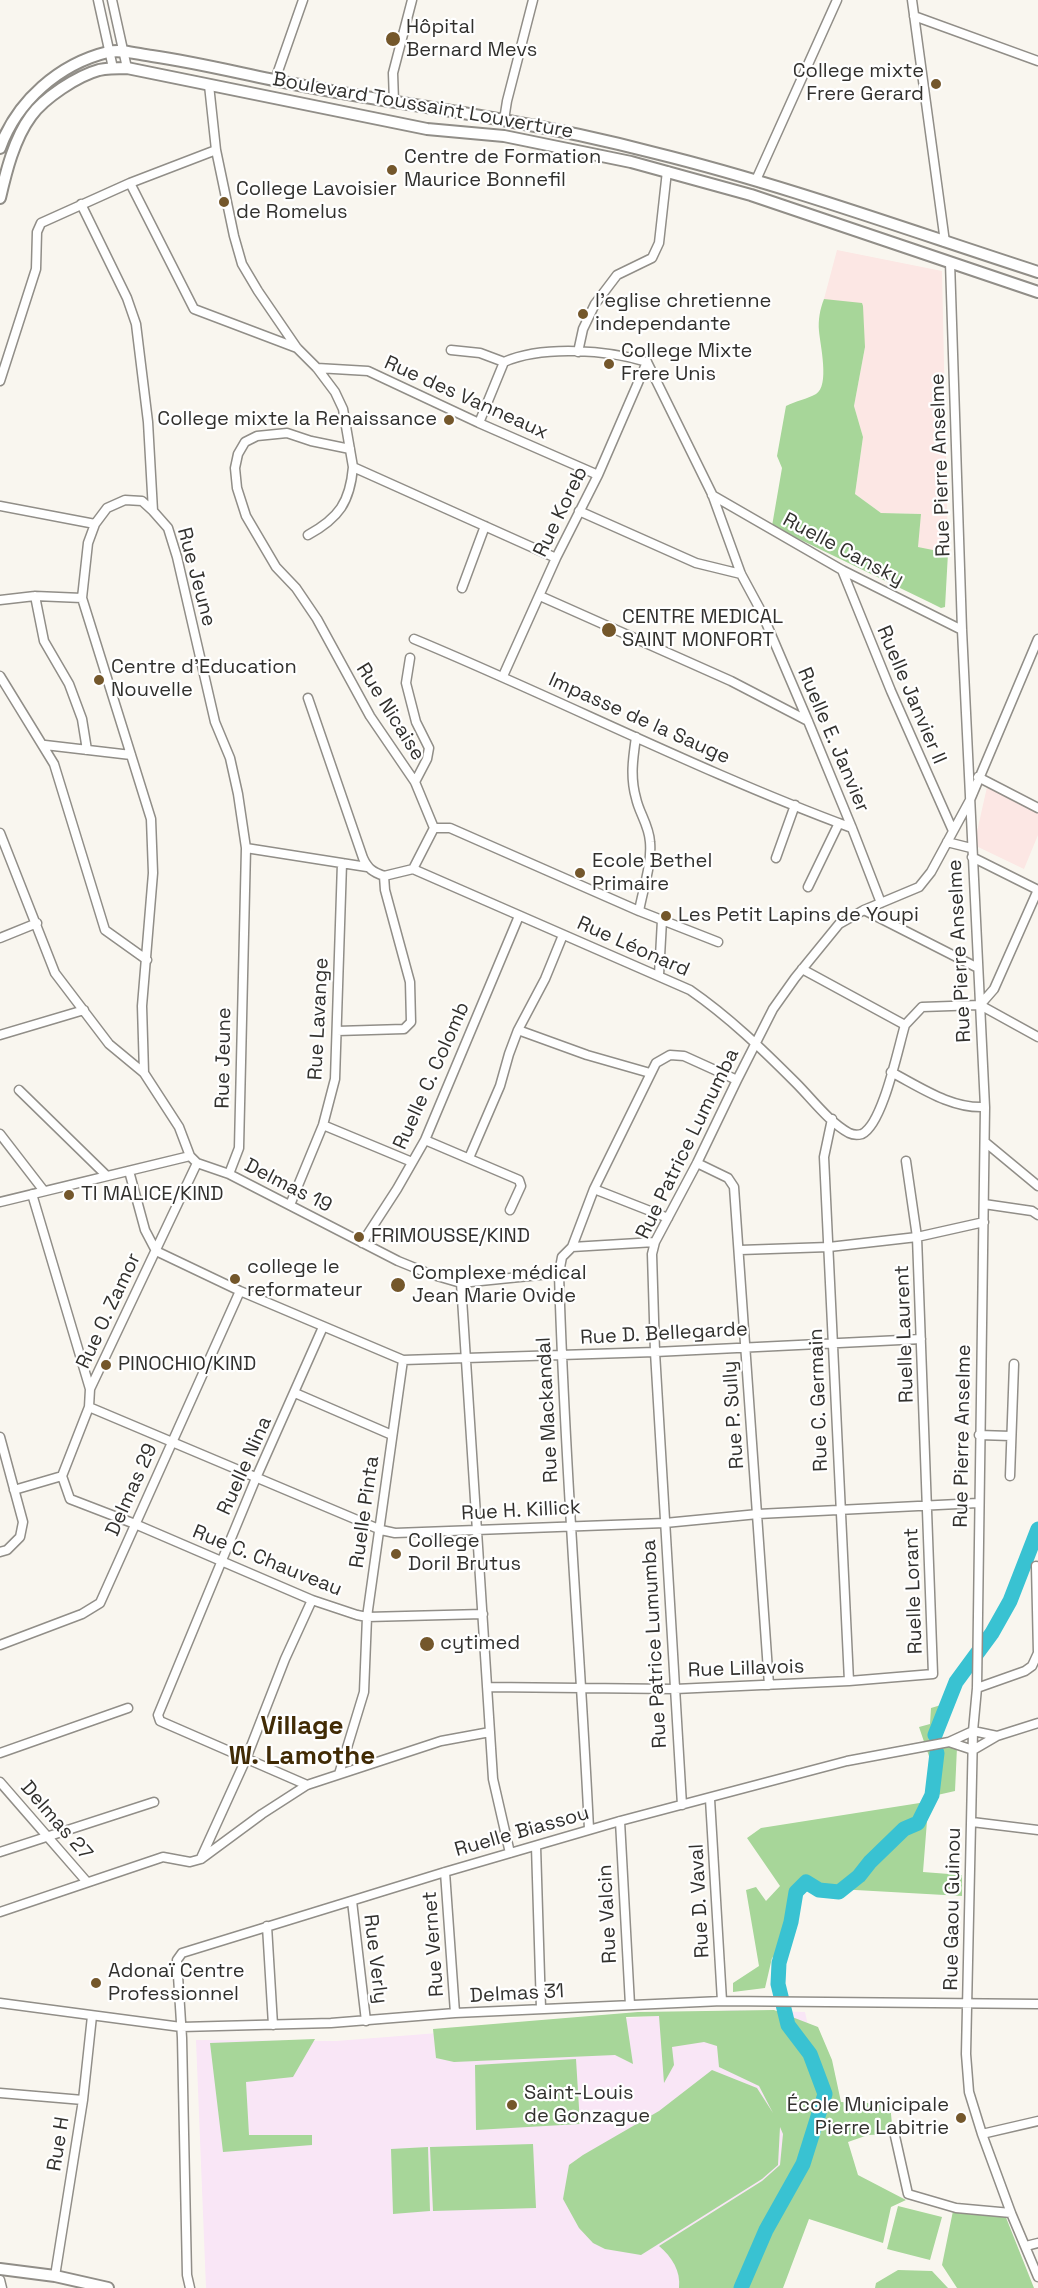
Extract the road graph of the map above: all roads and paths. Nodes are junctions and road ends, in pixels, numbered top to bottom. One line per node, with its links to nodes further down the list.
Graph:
1 (98, 0): 10 (street)
2 (112, 0): 9 (street)
3 (303, 0): 14 (street)
4 (412, 0): 17 (street)
5 (533, 0): 18 (street)
6 (837, 0): 23 (street)
7 (912, 0): 8 (street)
8 (914, 15): 11 (street); 28 (street)
9 (122, 50): 10 (main road, Boulevard Toussaint Louverture); 13 (street); 14 (main road, Boulevard Toussaint Louverture)
10 (108, 52): 12 (street); 19 (main road, Boulevard Toussaint Louverture)
11 (1038, 61)
12 (113, 68): 13 (main road, Boulevard Toussaint Louverture); 22 (main road, Boulevard Toussaint Louverture)
13 (126, 68): 15 (main road, Boulevard Toussaint Louverture)
14 (275, 80): 16 (main road); 17 (main road, Boulevard Toussaint Louverture)
15 (209, 85): 16 (main road, Boulevard Toussaint Louverture); 20 (street)
16 (272, 98): 21 (main road, Boulevard Toussaint Louverture)
17 (394, 102): 18 (main road, Boulevard Toussaint Louverture)
18 (504, 120): 23 (main road, Boulevard Toussaint Louverture)
19 (0, 148)
20 (216, 150): 24 (street); 32 (street)
21 (667, 171): 25 (main road, Boulevard Toussaint Louverture); 34 (street)
22 (3, 172): 26 (main road, Boulevard Toussaint Louverture)
23 (756, 180): 25 (main road); 28 (main road, Boulevard Toussaint Louverture)
24 (130, 183): 27 (street); 32 (street)
25 (751, 195): 29 (main road, Boulevard Toussaint Louverture)
26 (0, 198)
27 (81, 204): 38 (street); 45 (street)
28 (945, 242): 30 (main road, Boulevard Toussaint Louverture)
29 (950, 262): 31 (main road, Boulevard Toussaint Louverture); 58 (street, Rue Pierre Anselme)
30 (1038, 271)
31 (1038, 292)
32 (297, 348): 37 (street)
33 (451, 350): 35 (street)
34 (578, 352): 35 (street); 36 (street)
35 (504, 362): 39 (street)
36 (648, 362): 42 (street, Rue Koreb); 43 (street, Ruelle E. Janvier)
37 (318, 368): 39 (street, Rue des Vanneaux); 40 (street)
38 (0, 381)
39 (479, 423): 42 (street, Rue des Vanneaux)
40 (350, 449): 41 (street); 71 (street, Rue Nicaise)
41 (353, 467): 48 (street); 49 (street)
42 (598, 475): 46 (street, Rue Koreb)
43 (711, 494): 51 (street, Ruelle Cansky); 52 (street, Ruelle E. Janvier)
44 (0, 506): 47 (street)
45 (153, 511): 47 (street, Rue Jeune); 81 (street, Rue Jeune)
46 (579, 511): 50 (street, Rue Koreb); 52 (street)
47 (95, 524): 56 (street)
48 (485, 526): 50 (street); 53 (street)
49 (308, 535)
50 (556, 558): 55 (street, Rue Koreb)
51 (842, 570): 58 (street, Ruelle Cansky); 78 (street, Ruelle Janvier II)
52 (741, 574): 65 (street, Ruelle E. Janvier)
53 (462, 588)
54 (35, 596): 56 (street); 57 (street); 68 (street)
55 (540, 596): 63 (street, Rue Koreb); 65 (street)
56 (82, 598): 69 (street)
57 (0, 600)
58 (962, 630): 72 (street, Rue Pierre Anselme)
59 (414, 639): 63 (street, Impasse de la Sauge)
60 (1038, 639): 70 (street, Rue Patrice Lumumba)
61 (410, 657): 71 (street)
62 (0, 676): 67 (street)
63 (503, 676): 66 (street, Impasse de la Sauge)
64 (308, 698): 85 (street)
65 (808, 721): 77 (street, Ruelle E. Janvier)
66 (636, 737): 73 (street, Impasse de la Sauge); 91 (street)
67 (45, 745): 68 (street); 98 (street)
68 (87, 750): 69 (street)
69 (131, 755): 98 (street)
70 (978, 777): 72 (street, Rue Patrice Lumumba); 74 (street)
71 (415, 782): 76 (street, Rue Nicaise)
72 (970, 800): 78 (street, Rue Patrice Lumumba); 82 (street, Rue Pierre Anselme)
73 (795, 805): 75 (street, Impasse de la Sauge); 83 (street)
74 (1038, 808)
75 (839, 823): 77 (street, Impasse de la Sauge); 88 (street)
76 (434, 828): 86 (street); 91 (street)
77 (852, 828): 89 (street, Ruelle E. Janvier)
78 (953, 831): 80 (street, Rue Patrice Lumumba)
79 (1, 838): 94 (street)
80 (947, 842): 82 (street); 89 (street, Rue Patrice Lumumba)
81 (246, 848): 84 (street); 128 (street, Rue Jeune)
82 (972, 853): 99 (street, Rue Pierre Anselme); 102 (street)
83 (776, 858)
84 (342, 863): 85 (street); 106 (street, Rue Lavange)
85 (367, 867): 87 (street)
86 (413, 869): 87 (street); 92 (street, Rue Léonard)
87 (384, 876): 106 (street)
88 (808, 887)
89 (880, 903): 90 (street, Rue Patrice Lumumba)
90 (864, 910): 99 (street); 100 (street, Rue Patrice Lumumba)
91 (639, 911): 93 (street)
92 (519, 916): 95 (street, Rue Léonard); 119 (street, Ruelle C. Colomb)
93 (662, 920): 97 (street); 101 (street)
94 (37, 923): 96 (street); 103 (street)
95 (563, 935): 101 (street, Rue Léonard); 105 (street)
96 (0, 938)
97 (718, 942)
98 (147, 960): 111 (street)
99 (978, 968): 102 (street, Rue Pierre Anselme)
100 (802, 969): 104 (street); 109 (street, Rue Patrice Lumumba)
101 (659, 975): 109 (street, Rue Léonard)
102 (980, 1005): 104 (street); 108 (street); 115 (street, Rue Pierre Anselme)
103 (84, 1010): 107 (street); 111 (street)
104 (905, 1025): 110 (street, Rue Léonard)
105 (518, 1030): 112 (street); 122 (street)
106 (337, 1031): 117 (street, Rue Lavange)
107 (0, 1035)
108 (1038, 1037)
109 (756, 1043): 113 (street, Rue Patrice Lumumba); 116 (street, Rue Léonard)
110 (891, 1072): 115 (street); 116 (street, Rue Léonard)
111 (144, 1073): 121 (street)
112 (650, 1073): 113 (street, Rue Mackandal); 131 (street, Rue Mackandal)
113 (736, 1080): 126 (street, Rue Patrice Lumumba)
114 (19, 1090): 129 (street)
115 (985, 1107): 120 (street, Rue Pierre Anselme)
116 (832, 1119): 145 (street, Rue C. Germain)
117 (323, 1125): 124 (street); 136 (street, Rue Lavange)
118 (0, 1134): 132 (street)
119 (425, 1140): 122 (street); 124 (street, Ruelle C. Colomb)
120 (985, 1142): 130 (street); 135 (street, Rue Pierre Anselme)
121 (190, 1156): 125 (street, Delmas 19); 127 (street)
122 (469, 1158): 137 (street)
123 (906, 1161): 141 (street, Ruelle Laurent)
124 (412, 1162): 143 (street, Ruelle C. Colomb)
125 (198, 1163): 128 (street, Delmas 19); 147 (street, Rue O. Zamor)
126 (697, 1163): 139 (street, Rue Patrice Lumumba); 146 (street, Rue P. Sully)
127 (129, 1171): 129 (street); 147 (street)
128 (229, 1174): 136 (street, Delmas 19)
129 (107, 1176): 132 (street)
130 (1038, 1186)
131 (594, 1189): 139 (street); 144 (street, Rue Mackandal)
132 (44, 1191): 133 (street)
133 (32, 1194): 134 (street); 160 (street)
134 (0, 1202)
135 (984, 1204): 138 (street); 140 (street, Rue Pierre Anselme)
136 (290, 1205): 143 (street, Delmas 19)
137 (510, 1210)
138 (1038, 1215)
139 (668, 1218): 142 (street, Rue Patrice Lumumba)
140 (984, 1222): 141 (street); 164 (street, Rue Pierre Anselme)
141 (917, 1237): 145 (street); 152 (street, Ruelle Laurent)
142 (655, 1242): 144 (street); 155 (street, Rue Patrice Lumumba)
143 (362, 1243): 149 (street, Delmas 19)
144 (572, 1247): 148 (street, Rue Mackandal)
145 (830, 1247): 146 (street); 153 (street, Rue C. Germain)
146 (740, 1250): 154 (street, Rue P. Sully)
147 (156, 1251): 150 (street, Rue D. Bellegarde); 160 (street, Rue O. Zamor)
148 (559, 1273): 149 (street, Delmas 19); 156 (street, Rue Mackandal)
149 (461, 1283): 157 (street)
150 (240, 1291): 151 (street, Rue D. Bellegarde); 167 (street, Delmas 29)
151 (323, 1327): 158 (street, Rue D. Bellegarde); 161 (street, Ruelle Nina)
152 (921, 1339): 153 (street, Rue D. Bellegarde); 174 (street, Ruelle Laurent)
153 (833, 1343): 154 (street, Rue D. Bellegarde); 175 (street, Rue C. Germain)
154 (746, 1346): 155 (street, Rue D. Bellegarde); 176 (street, Rue P. Sully)
155 (655, 1352): 156 (street, Rue D. Bellegarde); 177 (street, Rue Patrice Lumumba)
156 (561, 1355): 157 (street, Rue D. Bellegarde); 179 (street, Rue Mackandal)
157 (467, 1359): 158 (street, Rue D. Bellegarde); 181 (street)
158 (403, 1360): 163 (street, Ruelle Pinta)
159 (1014, 1364): 165 (street)
160 (90, 1389): 162 (street, Rue O. Zamor)
161 (295, 1393): 163 (street); 171 (street, Ruelle Nina)
162 (89, 1407): 167 (street, Rue H. Killick); 169 (street, Rue O. Zamor)
163 (392, 1435): 180 (street, Ruelle Pinta)
164 (979, 1435): 165 (street); 173 (street, Rue Pierre Anselme)
165 (1011, 1436): 170 (street)
166 (0, 1437): 168 (street)
167 (171, 1443): 171 (street, Rue H. Killick); 178 (street, Delmas 29)
168 (3, 1460): 172 (street)
169 (62, 1476): 172 (street); 178 (street, Rue C. Chauveau)
170 (1010, 1476)
171 (256, 1478): 180 (street, Rue H. Killick); 183 (street, Ruelle Nina)
172 (14, 1490): 182 (street)
173 (978, 1503): 174 (street, Rue H. Killick); 190 (street, Rue Pierre Anselme)
174 (928, 1506): 175 (street, Rue H. Killick); 189 (street, Ruelle Lorant)
175 (840, 1509): 176 (street, Rue H. Killick); 191 (street, Rue C. Germain)
176 (758, 1514): 177 (street, Rue H. Killick); 192 (street, Rue P. Sully)
177 (665, 1523): 179 (street, Rue H. Killick); 196 (street, Rue Patrice Lumumba)
178 (135, 1524): 183 (street, Rue C. Chauveau); 188 (street, Delmas 29)
179 (569, 1525): 181 (street, Rue H. Killick); 195 (street, Rue Mackandal)
180 (381, 1530): 181 (street, Rue H. Killick); 187 (street, Ruelle Pinta)
181 (477, 1531): 186 (street)
182 (0, 1552)
183 (222, 1561): 185 (street, Rue C. Chauveau); 205 (street, Ruelle Nina)
184 (1036, 1566): 194 (street)
185 (312, 1600): 187 (street, Rue C. Chauveau); 205 (street)
186 (483, 1614): 187 (street, Rue C. Chauveau); 193 (street)
187 (368, 1617): 206 (street, Ruelle Pinta)
188 (0, 1645)
189 (933, 1674): 191 (street, Rue Lillavois)
190 (977, 1674): 194 (street, Rue Gaou Guinou)
191 (849, 1681): 192 (street, Rue Lillavois)
192 (769, 1685): 196 (street, Rue Lillavois)
193 (487, 1687): 195 (street, Rue Lillavois); 200 (street)
194 (977, 1688): 199 (street, Rue Gaou Guinou)
195 (582, 1689): 196 (street, Rue Lillavois); 214 (street, Rue Mackandal)
196 (675, 1689): 211 (street, Rue Patrice Lumumba)
197 (128, 1708): 204 (street)
198 (1038, 1723): 201 (street)
199 (973, 1731): 201 (street); 202 (street); 203 (street, Rue Gaou Guinou)
200 (490, 1732): 206 (street); 219 (street)
201 (997, 1736): 203 (street)
202 (949, 1742): 203 (street); 209 (street, Ruelle Biassou)
203 (973, 1750): 213 (street, Rue Gaou Guinou)
204 (0, 1753)
205 (246, 1759): 208 (street); 220 (street)
206 (339, 1774): 208 (street)
207 (0, 1782): 216 (street, Delmas 27)
208 (307, 1785): 220 (street)
209 (710, 1798): 211 (street, Ruelle Biassou); 226 (street, Rue D. Vaval)
210 (154, 1802): 216 (street)
211 (682, 1805): 212 (street, Ruelle Biassou)
212 (620, 1821): 214 (street, Ruelle Biassou); 230 (street, Rue Valcin)
213 (972, 1822): 215 (street); 228 (street, Rue Gaou Guinou)
214 (589, 1829): 217 (street, Ruelle Biassou)
215 (1038, 1830)
216 (47, 1837): 218 (street); 222 (street, Delmas 27)
217 (536, 1846): 219 (street, Ruelle Biassou); 231 (street)
218 (0, 1852)
219 (510, 1853): 221 (street, Ruelle Biassou)
220 (201, 1859): 222 (street)
221 (445, 1872): 223 (street, Ruelle Biassou); 232 (street, Rue Vernet)
222 (87, 1882): 224 (street)
223 (352, 1901): 225 (street, Ruelle Biassou); 234 (street, Rue Verly)
224 (0, 1912)
225 (267, 1926): 235 (street); 236 (street, Ruelle Biassou)
226 (722, 2001): 228 (street, Delmas 31); 230 (street, Delmas 31)
227 (0, 2003): 233 (street, Delmas 31)
228 (968, 2004): 229 (street, Delmas 31); 240 (street, Rue Gaou Guinou)
229 (1038, 2004)
230 (630, 2005): 231 (street, Delmas 31)
231 (541, 2009): 232 (street, Delmas 31)
232 (455, 2013): 234 (street, Delmas 31)
233 (92, 2016): 236 (street, Delmas 31); 238 (street, Rue H)
234 (366, 2021): 235 (street, Delmas 31)
235 (273, 2025): 236 (street, Delmas 31)
236 (181, 2027): 252 (street)
237 (0, 2093): 238 (street)
238 (83, 2100): 246 (street, Rue H)
239 (1038, 2121): 240 (street)
240 (982, 2134): 242 (street, Rue Gaou Guinou)
241 (895, 2136): 242 (street)
242 (1011, 2213): 244 (street, Rue Gaou Guinou)
243 (1038, 2243): 244 (street)
244 (1026, 2246): 247 (street, Rue Gaou Guinou)
245 (0, 2269): 246 (main road)
246 (55, 2276): 249 (main road)
247 (1038, 2277)
248 (0, 2280): 250 (street)
249 (97, 2287): 251 (main road)
250 (2, 2288)
251 (108, 2288)
252 (190, 2288)

